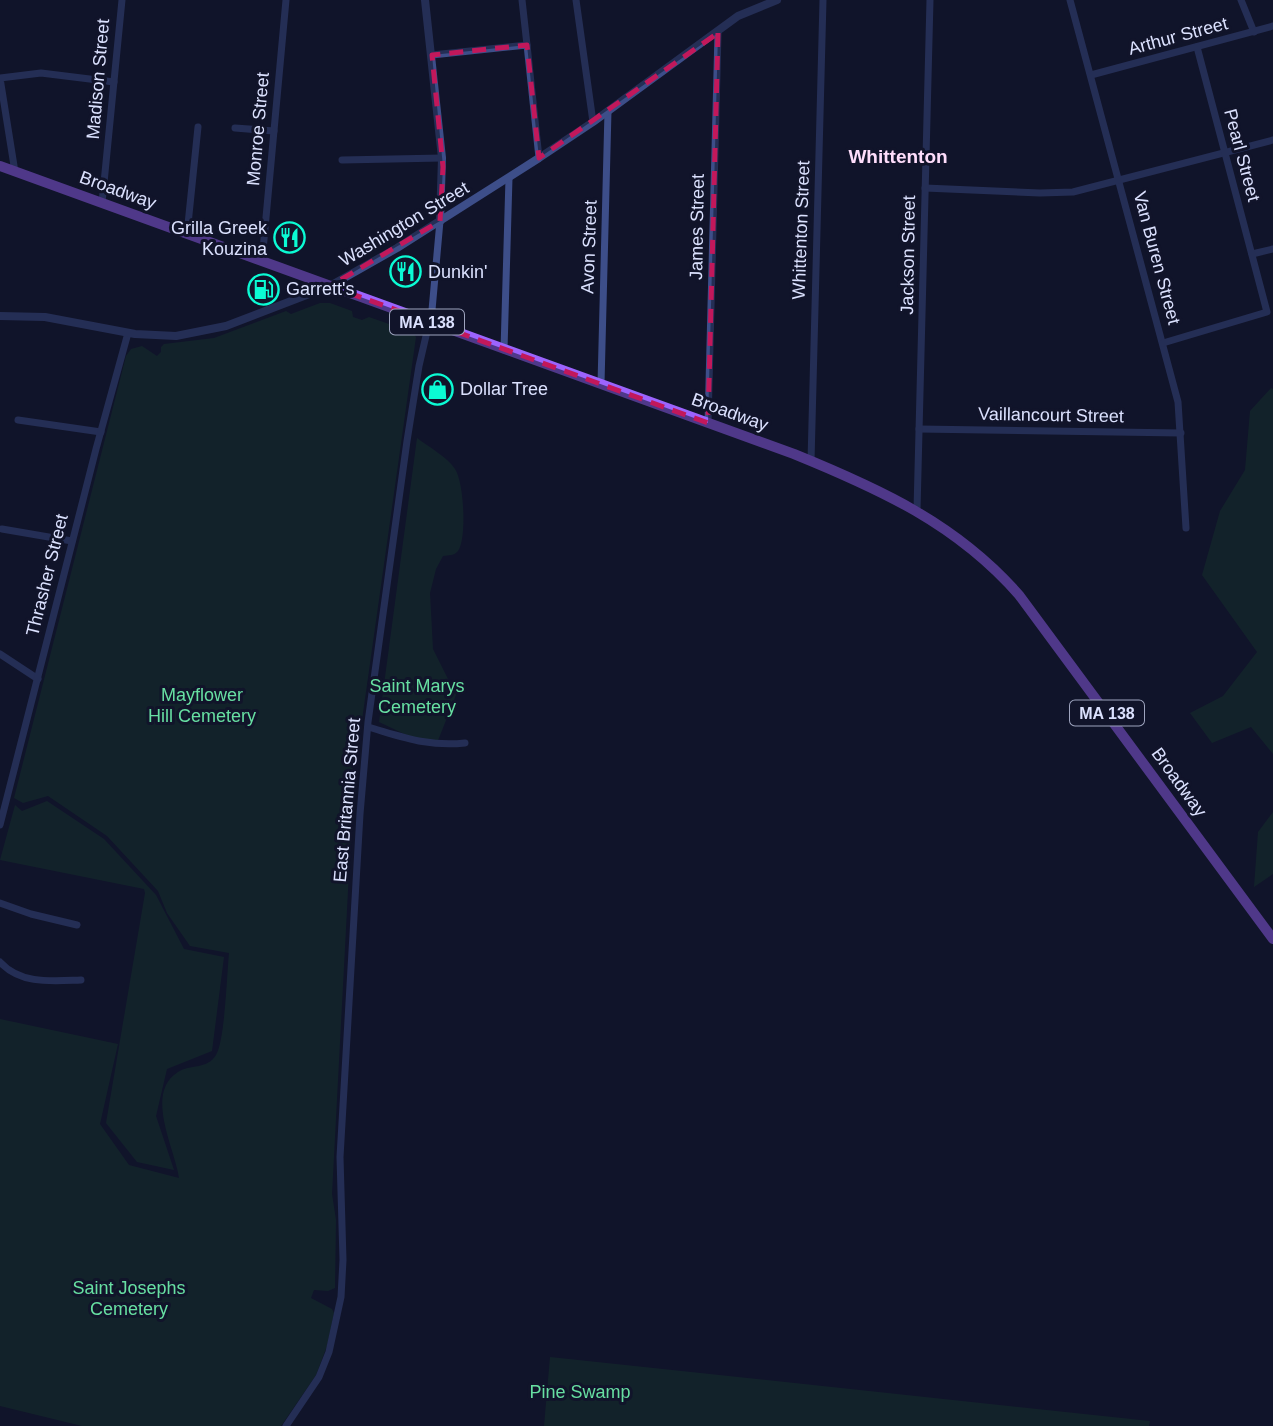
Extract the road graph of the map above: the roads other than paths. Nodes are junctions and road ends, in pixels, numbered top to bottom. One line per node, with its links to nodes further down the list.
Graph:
1 (122, 0): 18 (street, Madison Street)
2 (286, 0): 23 (street, Monroe Street)
3 (425, 0): 16 (street, East Britannia Street)
4 (522, 0): 14 (street)
5 (576, 0): 20 (street)
6 (777, 0): 13 (street, Washington Street)
7 (823, 0): 52 (street, Whittenton Street)
8 (930, 0): 33 (street, Jackson Street)
9 (1070, 0): 17 (street, Van Buren Street)
10 (1241, 0): 12 (street)
11 (1273, 26): 12 (street, Arthur Street)
12 (1254, 32): 15 (street, Arthur Street)
13 (718, 33): 19 (street, Washington Street); 48 (street, James Street)
14 (527, 45): 16 (street); 27 (street)
15 (1197, 47): 17 (street, Arthur Street); 25 (street, Pearl Street)
16 (432, 55): 26 (street, East Britannia Street)
17 (1091, 75): 32 (street, Van Buren Street)
18 (114, 82): 30 (street); 34 (street, Madison Street)
19 (608, 111): 20 (street, Washington Street); 46 (street, Avon Street)
20 (593, 122): 27 (street, Washington Street)
21 (198, 127): 36 (street)
22 (235, 128): 23 (street)
23 (274, 131): 39 (street, Monroe Street)
24 (1273, 140): 25 (street)
25 (1225, 153): 32 (street); 38 (street, Pearl Street)
26 (442, 158): 28 (street); 35 (street, East Britannia Street)
27 (539, 158): 31 (street, Washington Street)
28 (342, 160)
29 (0, 166): 30 (main road, Broadway / MA 138)
30 (15, 172): 34 (main road, Broadway / MA 138)
31 (509, 178): 35 (street, Washington Street); 45 (street)
32 (1120, 180): 33 (street); 44 (street, Van Buren Street)
33 (925, 188): 49 (street, Jackson Street)
34 (102, 203): 36 (main road, Broadway / MA 138)
35 (440, 221): 40 (street, Washington Street); 42 (street, East Britannia Street)
36 (187, 234): 39 (main road, Broadway / MA 138)
37 (1273, 249): 38 (street)
38 (1252, 254): 44 (street, Pearl Street)
39 (262, 261): 40 (main road, Broadway / MA 138)
40 (330, 286): 42 (main road, Broadway / MA 138); 43 (street, Washington Street)
41 (0, 316): 43 (street, Washington Street)
42 (428, 322): 45 (main road, Broadway / MA 138); 59 (street, East Britannia Street)
43 (128, 333): 50 (street, Thrasher Street)
44 (1163, 343): 51 (street, Van Buren Street)
45 (504, 350): 46 (main road, Broadway / MA 138)
46 (601, 384): 48 (main road, Broadway / MA 138)
47 (18, 420): 50 (street)
48 (708, 423): 52 (main road, Broadway / MA 138)
49 (919, 429): 51 (street, Vaillancourt Street); 53 (street, Jackson Street)
50 (101, 432): 56 (street, Thrasher Street)
51 (1181, 433): 54 (street, Van Buren Street)
52 (811, 461): 53 (main road, Broadway / MA 138)
53 (917, 510): 64 (main road, Broadway / MA 138)
54 (1186, 528)
55 (2, 529): 56 (street)
56 (72, 541): 58 (street, Thrasher Street)
57 (0, 654): 58 (street)
58 (38, 679): 61 (street, Thrasher Street)
59 (368, 727): 60 (street); 67 (street, East Britannia Street)
60 (465, 743)
61 (0, 825)
62 (0, 903): 63 (street)
63 (77, 925)
64 (1273, 940)
65 (0, 962): 66 (street)
66 (81, 980)
67 (286, 1426)

